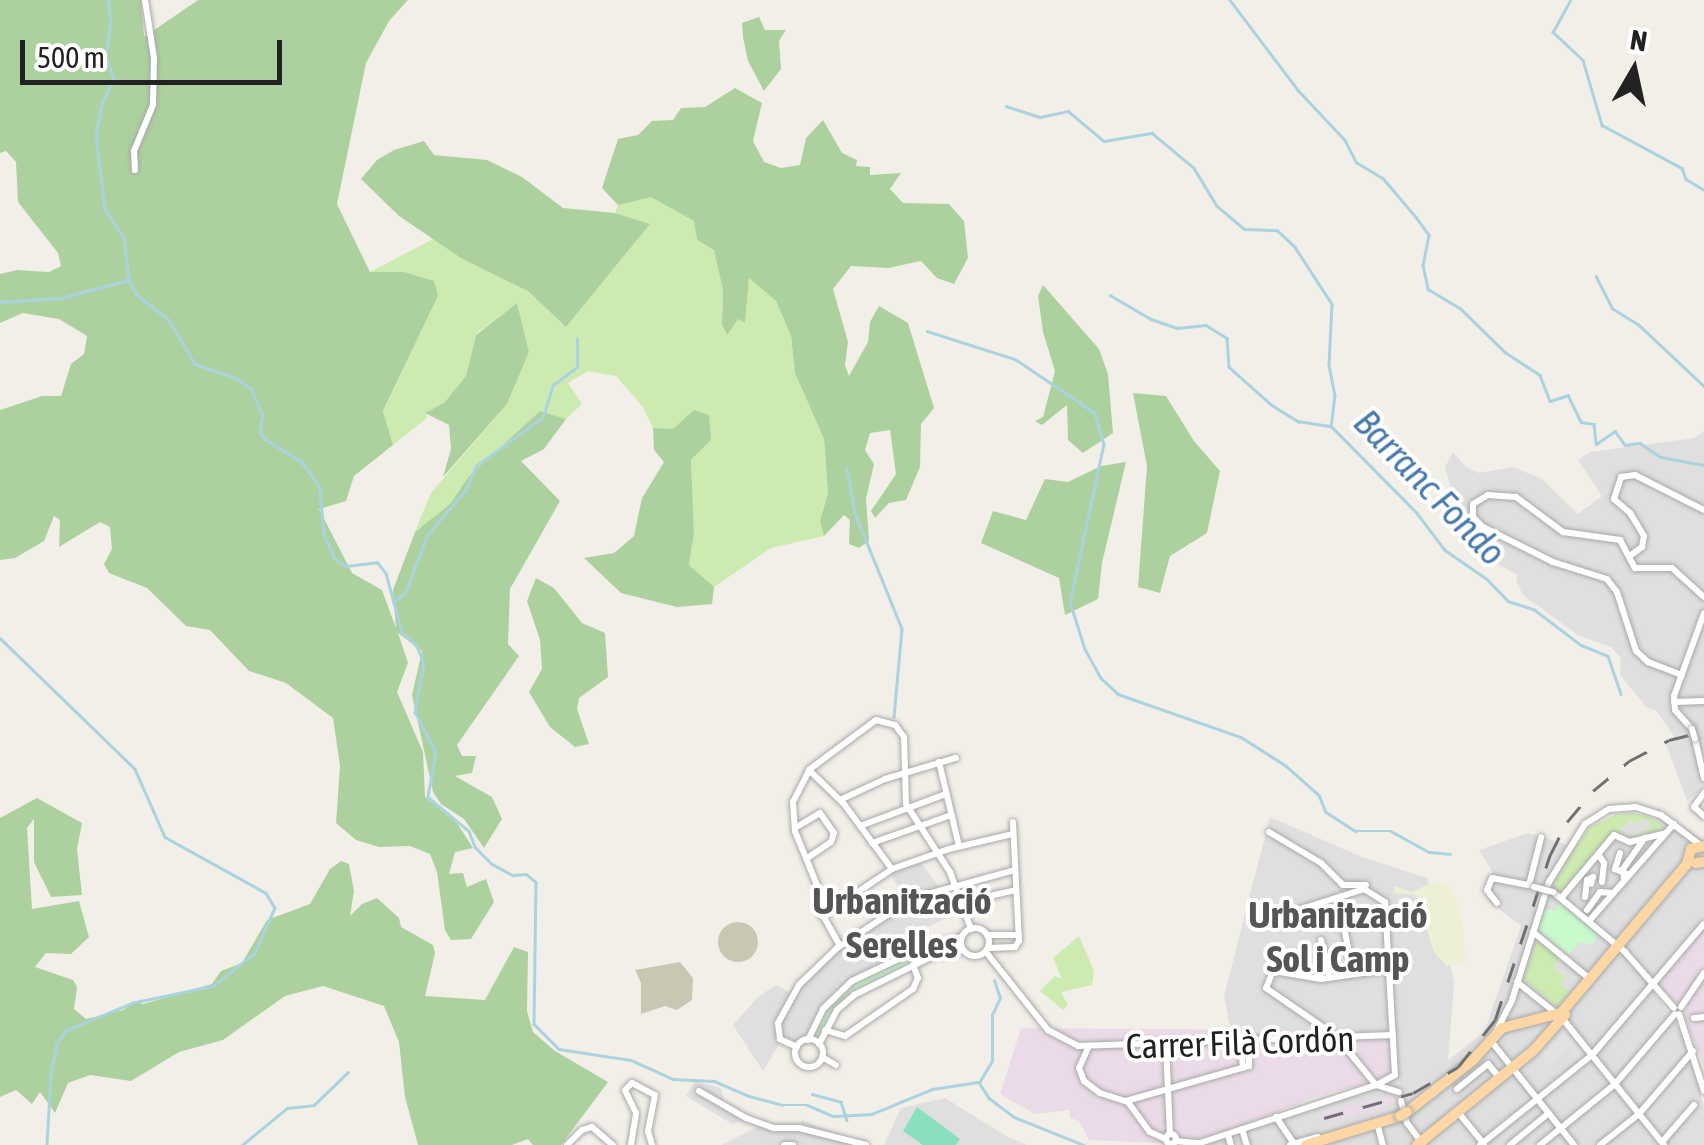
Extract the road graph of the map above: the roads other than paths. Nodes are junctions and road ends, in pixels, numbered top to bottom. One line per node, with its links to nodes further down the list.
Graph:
1 (145, 0): 2 (street)
2 (135, 170)
3 (1704, 510): 4 (street)
4 (1631, 555): 5 (street); 7 (street)
5 (1704, 598)
6 (1704, 613): 7 (street)
7 (1682, 675): 9 (street)
8 (1704, 701): 9 (street)
9 (1674, 702): 14 (street, bridge)
10 (956, 758): 11 (street)
11 (939, 762): 13 (street); 16 (street)
12 (809, 770): 13 (street); 17 (street); 26 (street)
13 (905, 772): 17 (street); 18 (street)
14 (1704, 778)
15 (1704, 792): 20 (street)
16 (946, 794): 18 (street); 19 (street)
17 (840, 800): 24 (street)
18 (906, 805): 22 (street); 24 (street)
19 (951, 815): 22 (street); 34 (street)
20 (1704, 816)
21 (1013, 822): 28 (street)
22 (917, 824): 32 (street); 36 (street)
23 (1674, 824): 30 (street); 33 (street); 61 (street)
24 (860, 826): 32 (street)
25 (1623, 827): 31 (street)
26 (795, 828): 38 (street); 38 (street)
27 (1269, 832): 53 (street)
28 (1013, 834): 34 (street); 41 (street)
29 (1542, 838): 46 (street)
30 (1651, 839): 31 (street); 42 (street)
31 (1626, 841): 37 (street)
32 (872, 843): 40 (street)
33 (1703, 845): 39 (main road)
34 (958, 846): 36 (street)
35 (1620, 852): 42 (street)
36 (935, 854): 40 (street); 45 (street)
37 (1598, 854): 43 (street); 44 (street)
38 (807, 859): 57 (street)
39 (1699, 861): 68 (main road)
40 (892, 869): 57 (street)
41 (1015, 870): 45 (street); 47 (street)
42 (1625, 876): 48 (street)
43 (1588, 881): 49 (street); 51 (street)
44 (1602, 882)
45 (955, 883): 52 (street); 66 (street)
46 (1531, 886): 51 (street, bridge); 54 (street)
47 (1016, 890): 52 (street); 63 (street)
48 (1613, 893): 56 (street); 58 (street)
49 (1583, 894)
50 (1338, 899): 53 (street); 55 (street); 74 (street)
51 (1564, 900): 58 (street)
52 (962, 902): 60 (street)
53 (1385, 902): 73 (street)
54 (1497, 903)
55 (1298, 910)
56 (1587, 910)
57 (822, 916): 66 (street)
58 (1589, 921): 68 (street)
59 (1703, 925): 79 (street)
60 (971, 929): 62 (street); 64 (street)
61 (1532, 932): 77 (street); 78 (street)
62 (987, 935): 63 (street); 70 (street)
63 (1018, 935): 67 (street)
64 (962, 938): 69 (street); 90 (street)
65 (1321, 940): 76 (street)
66 (840, 946): 94 (street)
67 (1013, 947): 70 (street); 72 (street)
68 (1619, 947): 77 (main road); 79 (street); 81 (main road)
69 (963, 950): 70 (street); 71 (street)
70 (987, 950): 72 (street)
71 (913, 965): 85 (street); 85 (street)
72 (1000, 965): 95 (street)
73 (1391, 968): 74 (street); 87 (street)
74 (1352, 971): 76 (street)
75 (1704, 973): 80 (street)
76 (1330, 978): 88 (street)
77 (1590, 979): 81 (main road)
78 (1517, 982): 81 (street); 89 (street)
79 (1652, 984): 80 (street); 97 (street)
80 (1677, 1011): 96 (street); 103 (street)
81 (1560, 1016): 83 (main road); 86 (main road); 97 (street)
82 (1704, 1017): 84 (street)
83 (1544, 1018): 86 (main road); 89 (main road)
84 (1694, 1018)
85 (825, 1030): 92 (street)
86 (1549, 1033): 100 (main road)
87 (1393, 1035): 88 (street, Carrer Filà Cordón); 102 (street)
88 (1337, 1037): 91 (street, Carrer Filà Cordón); 102 (street)
89 (1492, 1038): 100 (street); 110 (main road)
90 (808, 1040): 92 (street); 94 (street)
91 (1245, 1041): 93 (street, Carrer Filà Cordón); 104 (street)
92 (819, 1044): 98 (street)
93 (1166, 1044): 95 (street, Carrer Filà Cordón); 104 (street)
94 (797, 1047): 98 (street)
95 (1088, 1048): 109 (street)
96 (1693, 1051): 106 (street); 114 (street)
97 (1592, 1055): 103 (street); 108 (street)
98 (822, 1057): 99 (street)
99 (836, 1066)
100 (1512, 1068): 101 (main road); 108 (street)
101 (1500, 1078): 105 (street); 112 (main road)
102 (1374, 1084): 110 (street); 115 (street)
103 (1616, 1084): 114 (street); 117 (street)
104 (1168, 1088): 109 (street); 122 (street)
105 (1457, 1089)
106 (1704, 1091)
107 (699, 1092): 133 (street)
108 (1538, 1099): 113 (street); 125 (street)
109 (1126, 1100): 122 (street)
110 (1402, 1105): 116 (main road); 124 (street)
111 (1694, 1105): 126 (street)
112 (1458, 1112): 124 (main road); 125 (street)
113 (1549, 1113): 117 (street); 138 (street)
114 (1639, 1114): 121 (street); 126 (street)
115 (1276, 1117): 122 (street); 123 (street)
116 (1377, 1123): 119 (main road); 137 (street)
117 (1561, 1128): 139 (street); 140 (street)
118 (1242, 1129): 135 (street)
119 (1344, 1132): 123 (street); 136 (main road)
120 (1228, 1135): 134 (street)
121 (1612, 1136): 141 (street); 142 (street)
122 (1170, 1138)
123 (1293, 1144)
124 (1421, 1144)
125 (1483, 1144)
126 (1663, 1144)
127 (568, 1145): 128 (street)
128 (613, 1145)
129 (631, 1145): 130 (street)
130 (652, 1145)
131 (784, 1145): 132 (street)
132 (793, 1145)
133 (866, 1145)
134 (1230, 1145)
135 (1247, 1145)
136 (1306, 1145)
137 (1383, 1145)
138 (1510, 1145)
139 (1540, 1145)
140 (1574, 1145)
141 (1600, 1145)
142 (1619, 1145)

